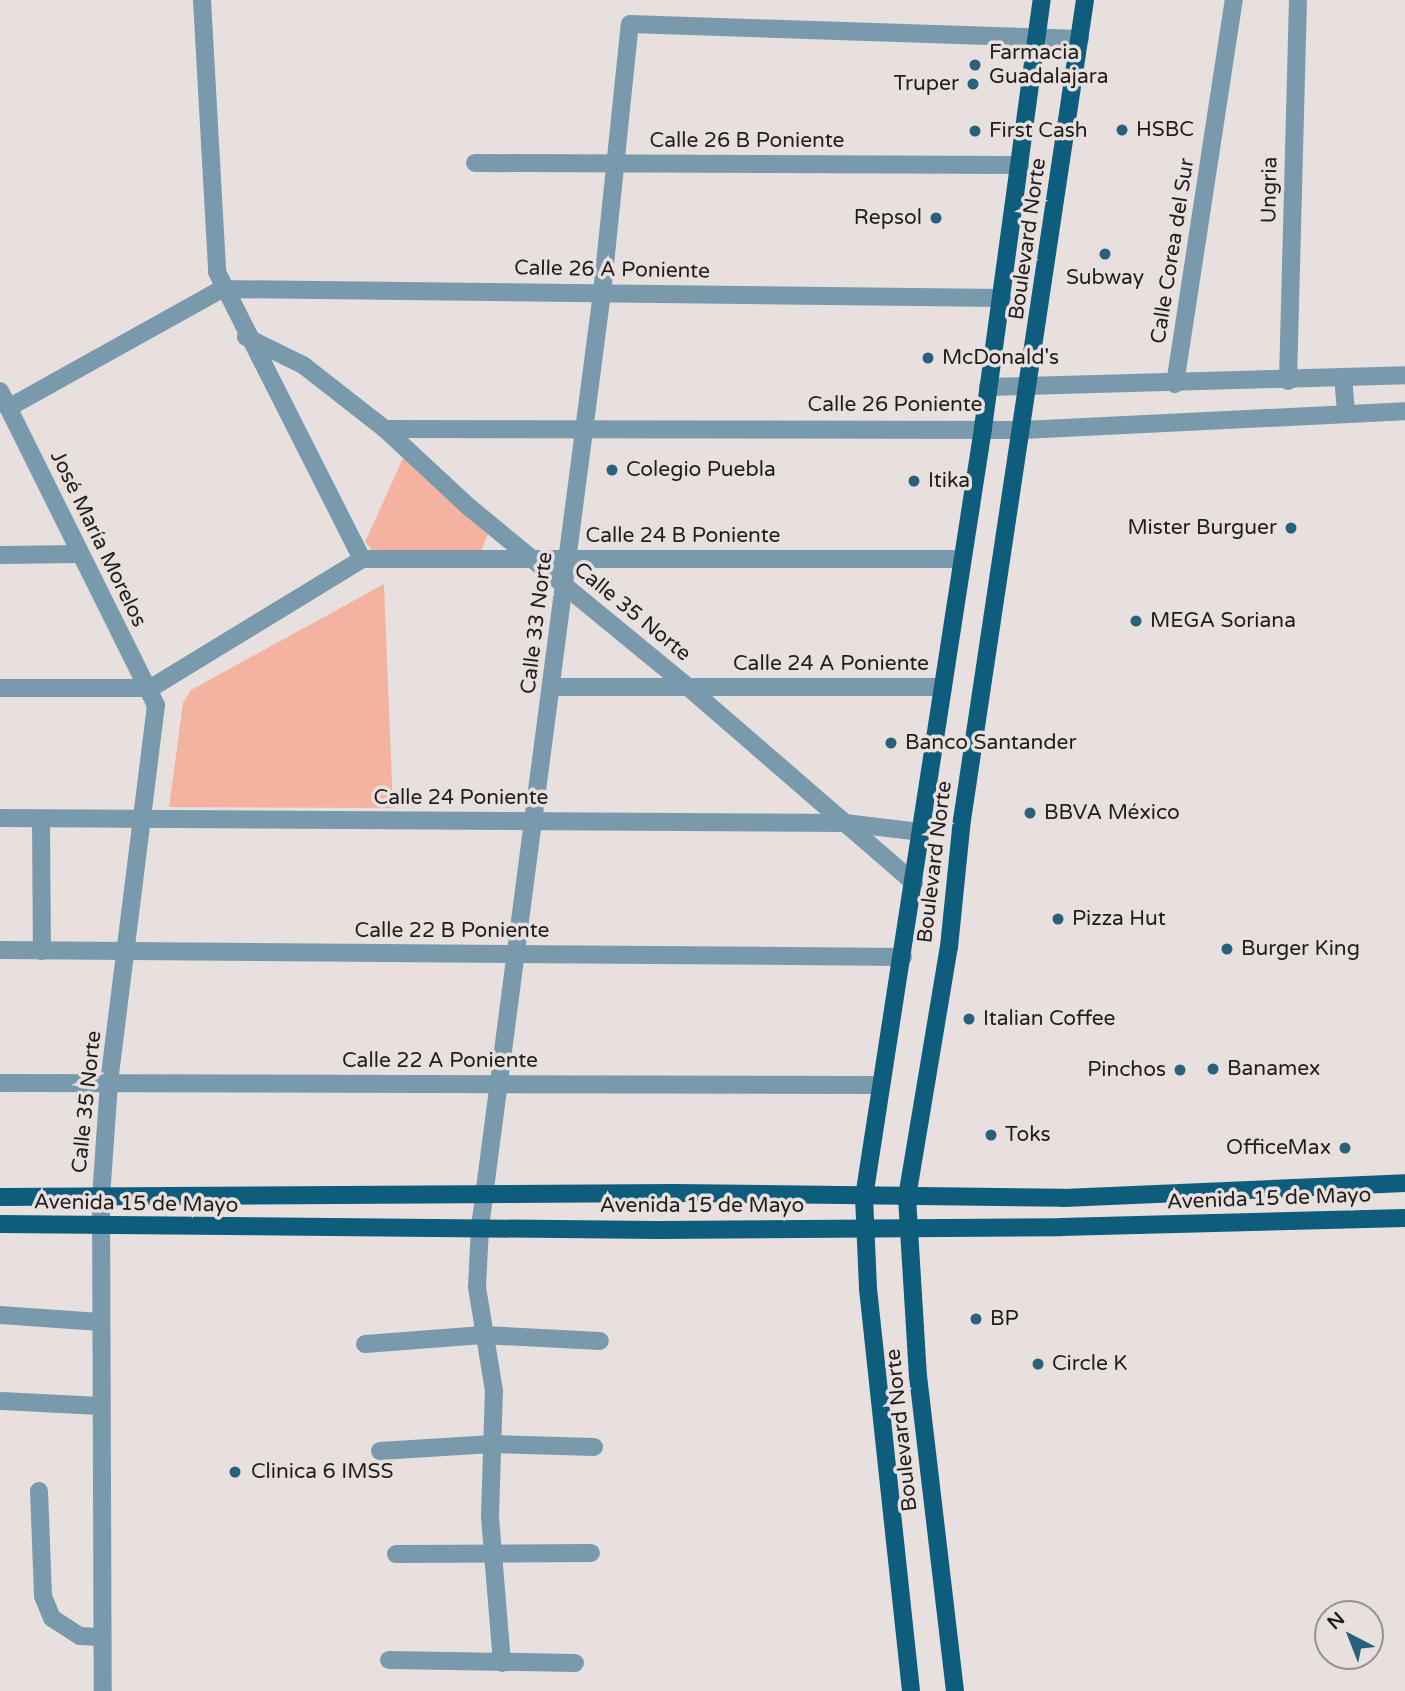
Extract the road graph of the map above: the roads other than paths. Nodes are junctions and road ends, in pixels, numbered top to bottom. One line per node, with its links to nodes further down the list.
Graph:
1 (202, 0): 11 (street)
2 (1042, 0): 6 (main road, Boulevard Norte)
3 (1085, 0): 7 (main road, Boulevard Norte)
4 (1234, 0): 18 (street, Calle Corea del Sur)
5 (1298, 0): 17 (street, Ungria)
6 (1038, 34): 7 (street); 9 (street, Calle 33 Norte); 10 (main road, Boulevard Norte)
7 (1080, 39): 19 (main road, Boulevard Norte)
8 (475, 163): 9 (street, Calle 26 B Poniente)
9 (615, 163): 10 (street, Calle 26 B Poniente); 12 (street, Calle 33 Norte)
10 (1020, 165): 13 (main road, Boulevard Norte)
11 (222, 289): 12 (street, Calle 26 A Poniente); 14 (street); 22 (street)
12 (602, 293): 13 (street, Calle 26 A Poniente); 27 (street, Calle 33 Norte)
13 (1002, 298): 20 (main road, Boulevard Norte)
14 (246, 337): 26 (street, Calle 35 Norte); 31 (street)
15 (1405, 375): 16 (street, Calle 26 Poniente)
16 (1343, 377): 17 (street, Calle 26 Poniente); 24 (street)
17 (1288, 381): 18 (street, Calle 26 Poniente)
18 (1175, 384): 19 (street, Calle 26 Poniente)
19 (1029, 386): 20 (street, Calle 26 Poniente); 28 (main road, Boulevard Norte)
20 (988, 387): 25 (main road, Boulevard Norte)
21 (0, 391): 22 (street, José María Morelos)
22 (8, 408): 29 (street, José María Morelos)
23 (1405, 411): 24 (street, Calle 26 Poniente)
24 (1346, 413): 28 (street, Calle 26 Poniente)
25 (983, 428): 27 (street, Calle 26 Poniente); 28 (street, Calle 26 Poniente); 34 (main road, Boulevard Norte)
26 (385, 429): 27 (street, Calle 26 Poniente); 32 (street, Calle 35 Norte)
27 (585, 429): 33 (street, Calle 33 Norte)
28 (1023, 430): 62 (main road, Boulevard Norte)
29 (80, 554): 30 (street); 40 (street, José María Morelos)
30 (0, 555)
31 (362, 559): 32 (street, Calle 24 B Poniente); 40 (street)
32 (533, 559): 33 (street, Calle 24 B Poniente); 35 (street, Calle 35 Norte)
33 (568, 559): 34 (street, Calle 24 B Poniente); 35 (street, Calle 33 Norte)
34 (961, 559): 38 (main road, Boulevard Norte)
35 (565, 587): 36 (street, Calle 33 Norte); 37 (street, Calle 35 Norte)
36 (552, 687): 37 (street, Calle 24 A Poniente); 44 (street, Calle 33 Norte)
37 (688, 687): 38 (street, Calle 24 A Poniente); 45 (street, Calle 35 Norte)
38 (943, 687): 46 (main road, Boulevard Norte)
39 (0, 688): 40 (street)
40 (151, 688): 43 (street, Calle 35 Norte)
41 (0, 818): 42 (street, Calle 24 Poniente)
42 (41, 819): 43 (street, Calle 24 Poniente); 49 (street)
43 (145, 820): 44 (street, Calle 24 Poniente); 50 (street, Calle 35 Norte)
44 (535, 822): 45 (street, Calle 24 Poniente); 51 (street, Calle 33 Norte)
45 (845, 823): 46 (street, Calle 24 Poniente); 47 (street, Calle 35 Norte)
46 (922, 832): 47 (main road, Boulevard Norte)
47 (914, 883): 52 (main road, Boulevard Norte)
48 (0, 950): 49 (street, Calle 22 B Poniente)
49 (42, 951): 50 (street, Calle 22 B Poniente)
50 (128, 951): 51 (street, Calle 22 B Poniente); 54 (street, Calle 35 Norte)
51 (518, 954): 52 (street, Calle 22 B Poniente); 55 (street, Calle 33 Norte)
52 (903, 957): 56 (main road, Boulevard Norte)
53 (0, 1083): 54 (street, Calle 22 A Poniente)
54 (109, 1083): 55 (street, Calle 22 A Poniente); 60 (street, Calle 35 Norte)
55 (502, 1084): 56 (street, Calle 22 A Poniente); 58 (street, Calle 33 Norte)
56 (880, 1086): 61 (main road, Boulevard Norte)
57 (1405, 1184): 62 (main road, Avenida 15 de Mayo)
58 (487, 1194): 60 (main road, Avenida 15 de Mayo); 61 (main road, Avenida 15 de Mayo); 66 (street, Calle 33 Norte)
59 (0, 1197): 60 (main road, Avenida 15 de Mayo)
60 (101, 1197): 65 (street, Calle 35 Norte)
61 (864, 1197): 62 (main road, Avenida 15 de Mayo); 67 (main road, Boulevard Norte)
62 (907, 1197): 68 (main road, Boulevard Norte)
63 (1405, 1218): 68 (main road, Avenida 15 de Mayo)
64 (0, 1224): 65 (main road, Avenida 15 de Mayo)
65 (101, 1224): 66 (main road, Avenida 15 de Mayo); 70 (street, Calle 35 Norte)
66 (480, 1227): 67 (main road, Avenida 15 de Mayo); 71 (street, Calle 33 Norte)
67 (862, 1228): 68 (main road, Avenida 15 de Mayo); 88 (main road, Boulevard Norte)
68 (906, 1228): 89 (main road, Boulevard Norte)
69 (0, 1315): 70 (street)
70 (100, 1322): 75 (street, Calle 35 Norte)
71 (483, 1335): 72 (street); 73 (street); 76 (street, Calle 33 Norte)
72 (600, 1341)
73 (365, 1344)
74 (2, 1401): 75 (street)
75 (100, 1406): 83 (street, Calle 35 Norte)
76 (492, 1444): 77 (street); 78 (street); 80 (street, Calle 33 Norte)
77 (594, 1447)
78 (380, 1451)
79 (40, 1491): 83 (street)
80 (492, 1553): 81 (street); 82 (street); 85 (street, Calle 33 Norte)
81 (591, 1553)
82 (396, 1554)
83 (100, 1637): 87 (street, Calle 35 Norte)
84 (389, 1660): 85 (street)
85 (502, 1663): 86 (street)
86 (575, 1663)
87 (103, 1691)
88 (912, 1691)
89 (955, 1691)

